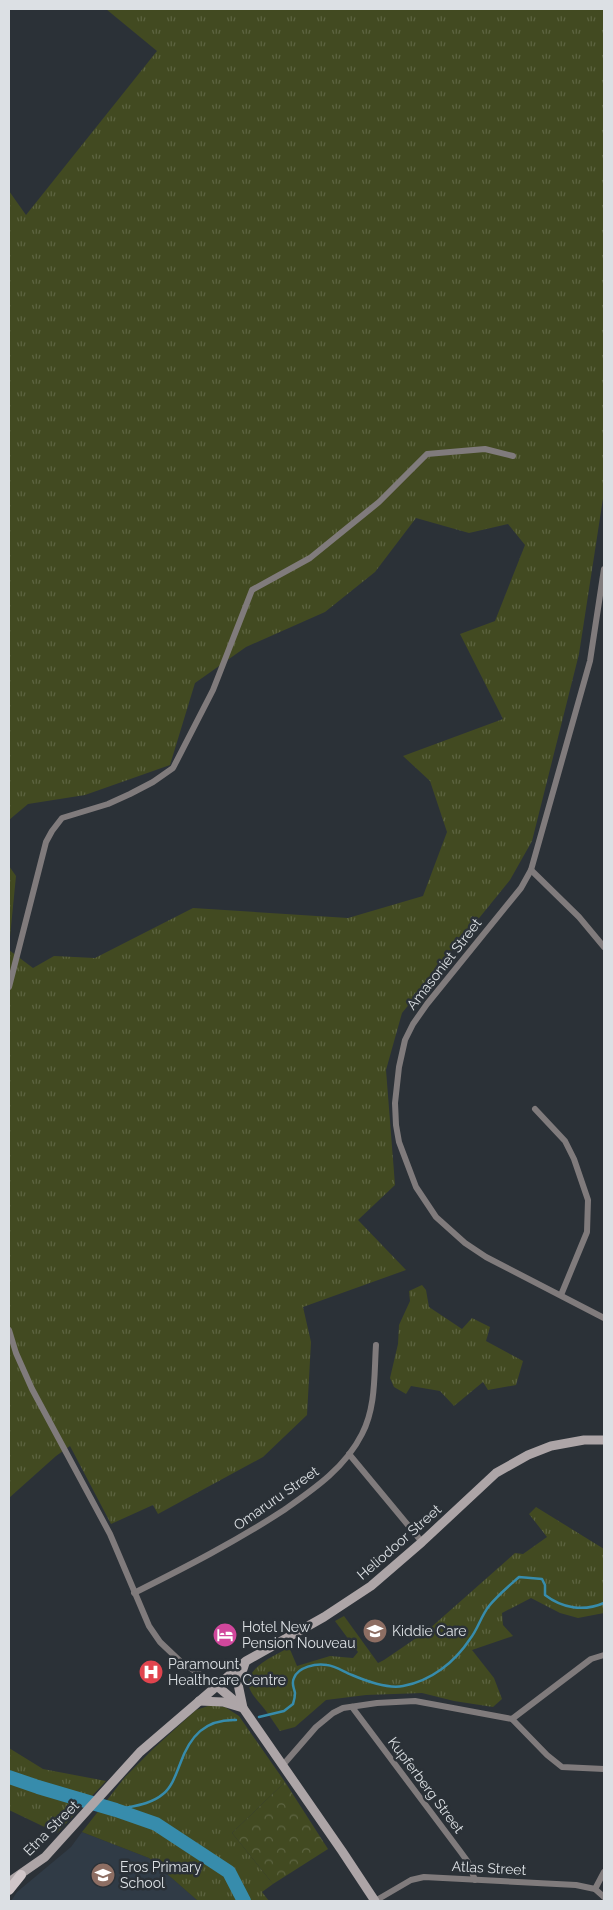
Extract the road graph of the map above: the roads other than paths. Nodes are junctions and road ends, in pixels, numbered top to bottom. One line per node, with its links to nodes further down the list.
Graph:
1 (513, 456): 5 (street)
2 (604, 569): 3 (street, Amasoniet Street)
3 (531, 870): 4 (street); 7 (street, Amasoniet Street)
4 (604, 947)
5 (9, 986)
6 (535, 1109): 7 (street)
7 (561, 1295): 8 (street, Amasoniet Street)
8 (604, 1318)
9 (9, 1330): 14 (street)
10 (376, 1345): 12 (street, Omaruru Street)
11 (604, 1440): 13 (street, Heliodoor Street)
12 (349, 1454): 13 (street); 14 (street, Omaruru Street)
13 (422, 1542): 16 (street, Heliodoor Street)
14 (134, 1593): 17 (street)
15 (604, 1655): 21 (street)
16 (246, 1661): 17 (street, Heliodoor Street); 20 (street)
17 (217, 1686): 18 (street, Heliodoor Street); 20 (street)
18 (199, 1701): 20 (street); 25 (street, Etna Street)
19 (352, 1707): 21 (street); 22 (street); 27 (street, Kupferberg Street)
20 (243, 1708): 22 (street)
21 (512, 1719): 23 (street)
22 (283, 1765): 32 (street)
23 (604, 1769)
24 (604, 1872): 29 (street)
25 (21, 1874): 26 (main road); 28 (street, Etna Street); 30 (main road)
26 (9, 1876)
27 (475, 1880): 29 (street, Atlas Street); 32 (street, Atlas Street)
28 (9, 1882)
29 (595, 1888): 31 (street)
30 (9, 1890)
31 (604, 1897)
32 (375, 1901)

